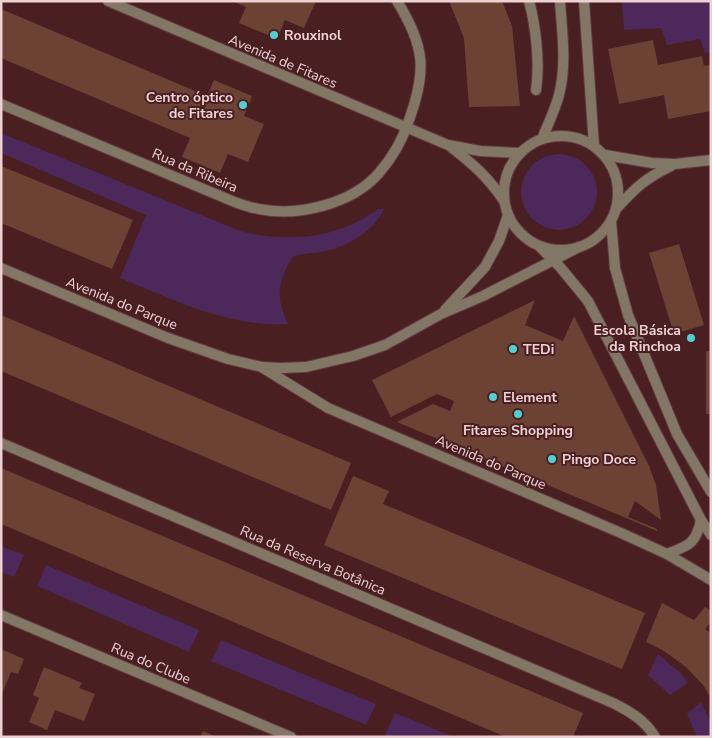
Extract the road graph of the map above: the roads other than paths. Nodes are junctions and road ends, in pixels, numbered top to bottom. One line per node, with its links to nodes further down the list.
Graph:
1 (108, 1): 8 (street, Avenida de Fitares)
2 (397, 1): 8 (street, Rua da Ribeira)
3 (529, 1): 6 (street)
4 (560, 1): 9 (street)
5 (584, 1): 11 (street)
6 (536, 90)
7 (1, 104): 8 (street, Rua da Ribeira)
8 (407, 128): 10 (street, Avenida de Fitares)
9 (542, 138): 11 (street); 12 (street)
10 (448, 145): 12 (street, Avenida de Fitares); 16 (street, Avenida de Fitares)
11 (594, 146): 13 (street)
12 (520, 153): 16 (street)
13 (604, 155): 15 (street); 17 (street)
14 (711, 160): 15 (street)
15 (674, 164): 17 (street)
16 (504, 201): 18 (street)
17 (617, 208): 19 (street)
18 (508, 215): 20 (street); 24 (street, Avenida do Parque)
19 (612, 221): 21 (street); 27 (street)
20 (537, 245): 21 (street); 22 (street)
21 (579, 247): 22 (street, Avenida do Parque)
22 (553, 260): 24 (street, Avenida do Parque); 28 (street)
23 (1, 268): 25 (street, Avenida do Parque)
24 (441, 314): 25 (street, Avenida do Parque)
25 (262, 367): 30 (street, Avenida do Parque)
26 (1, 443): 34 (street, Rua da Reserva Botânica)
27 (711, 492)
28 (700, 520): 29 (street); 30 (street)
29 (711, 535)
30 (667, 554): 31 (street, Avenida do Parque)
31 (711, 580)
32 (1, 615): 33 (street, Rua do Clube)
33 (291, 737)
34 (654, 737)

